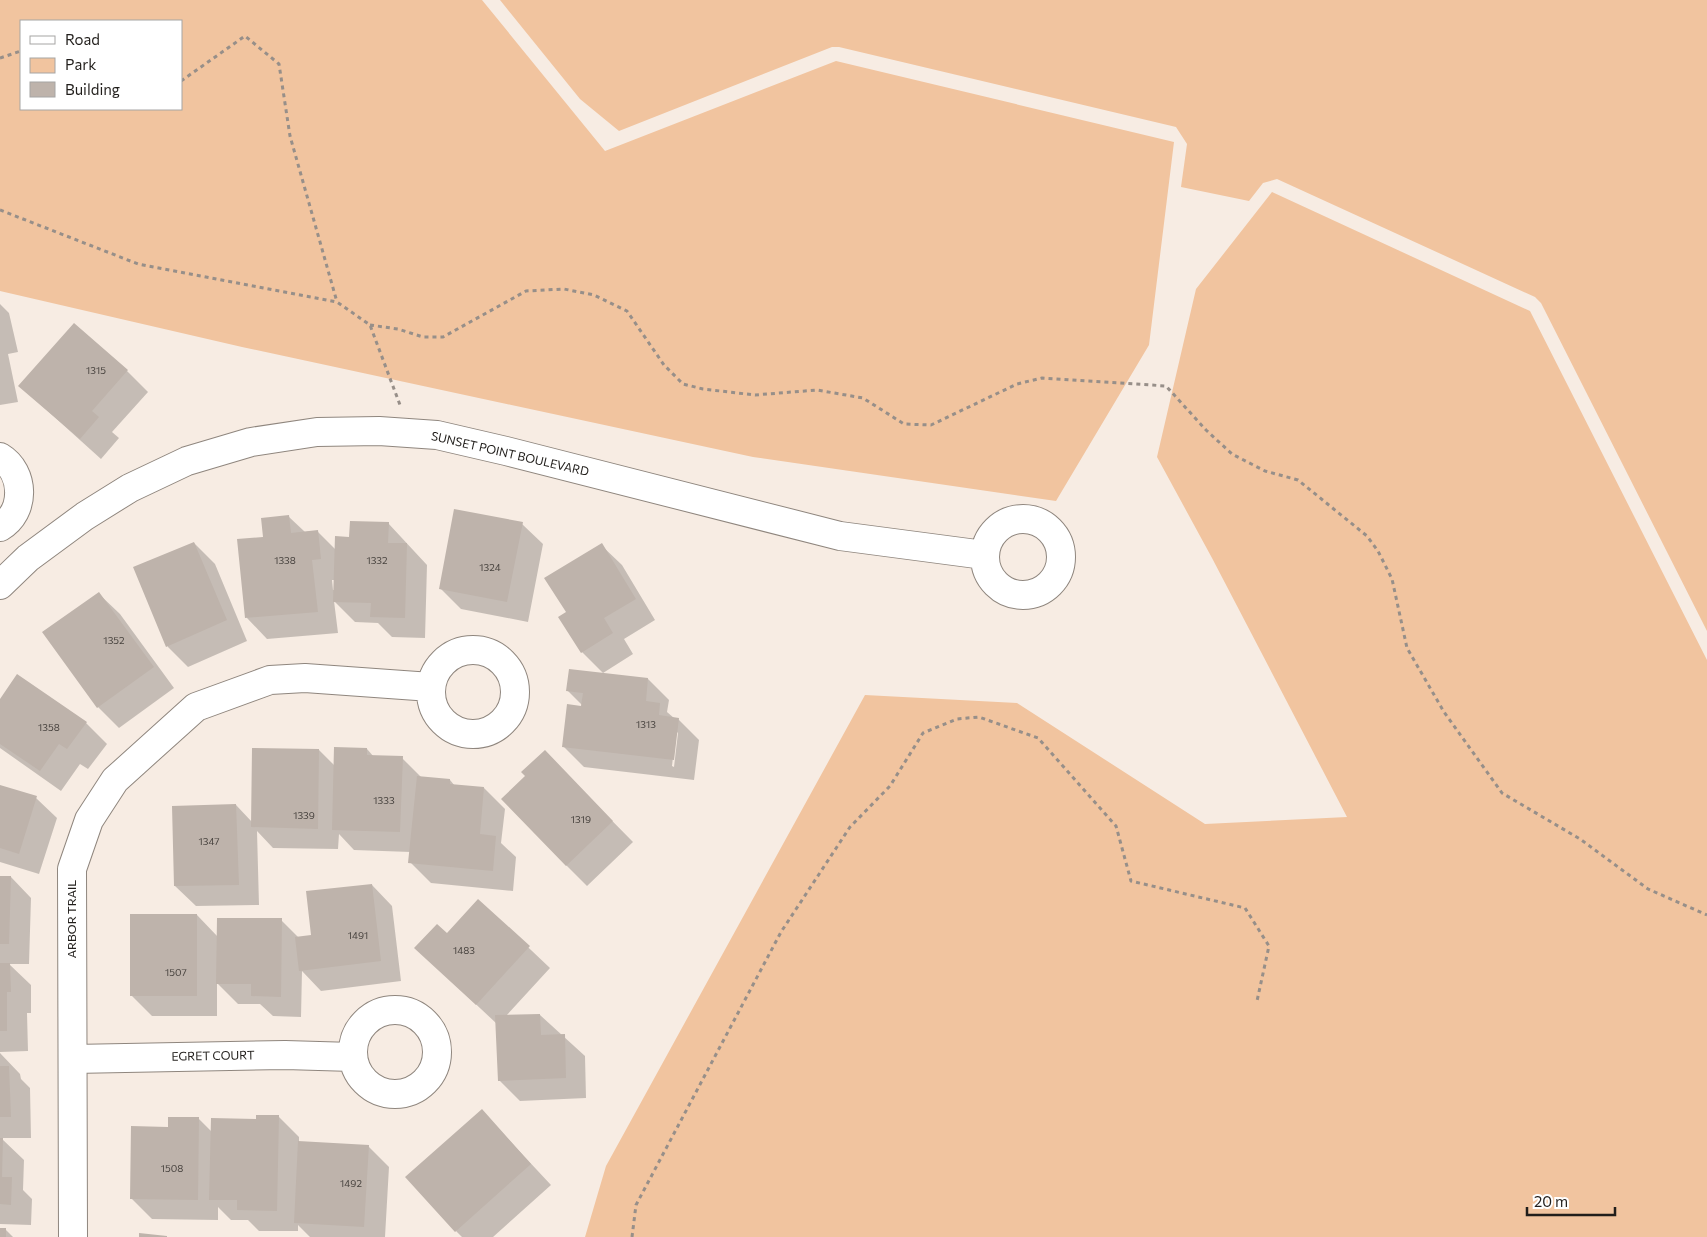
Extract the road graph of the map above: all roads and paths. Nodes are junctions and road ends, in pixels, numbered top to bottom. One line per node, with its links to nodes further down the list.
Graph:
1 (20, 51): 2 (path)
2 (0, 58)
3 (182, 79): 5 (path)
4 (0, 210): 5 (path)
5 (337, 302): 6 (path)
6 (370, 325): 7 (path); 14 (path)
7 (410, 433): 10 (street, SUNSET POINT BOULEVARD); 11 (street, SUNSET POINT BOULEVARD)
8 (0, 456): 9 (street)
9 (2, 526): 11 (street)
10 (984, 555)
11 (28, 558): 12 (street, SUNSET POINT BOULEVARD)
12 (0, 585)
13 (431, 687): 17 (street, ARBOR TRAIL)
14 (1707, 915)
15 (1258, 1001): 19 (path)
16 (353, 1057): 17 (street, EGRET COURT)
17 (73, 1059): 18 (street, ARBOR TRAIL)
18 (73, 1237)
19 (632, 1237)

